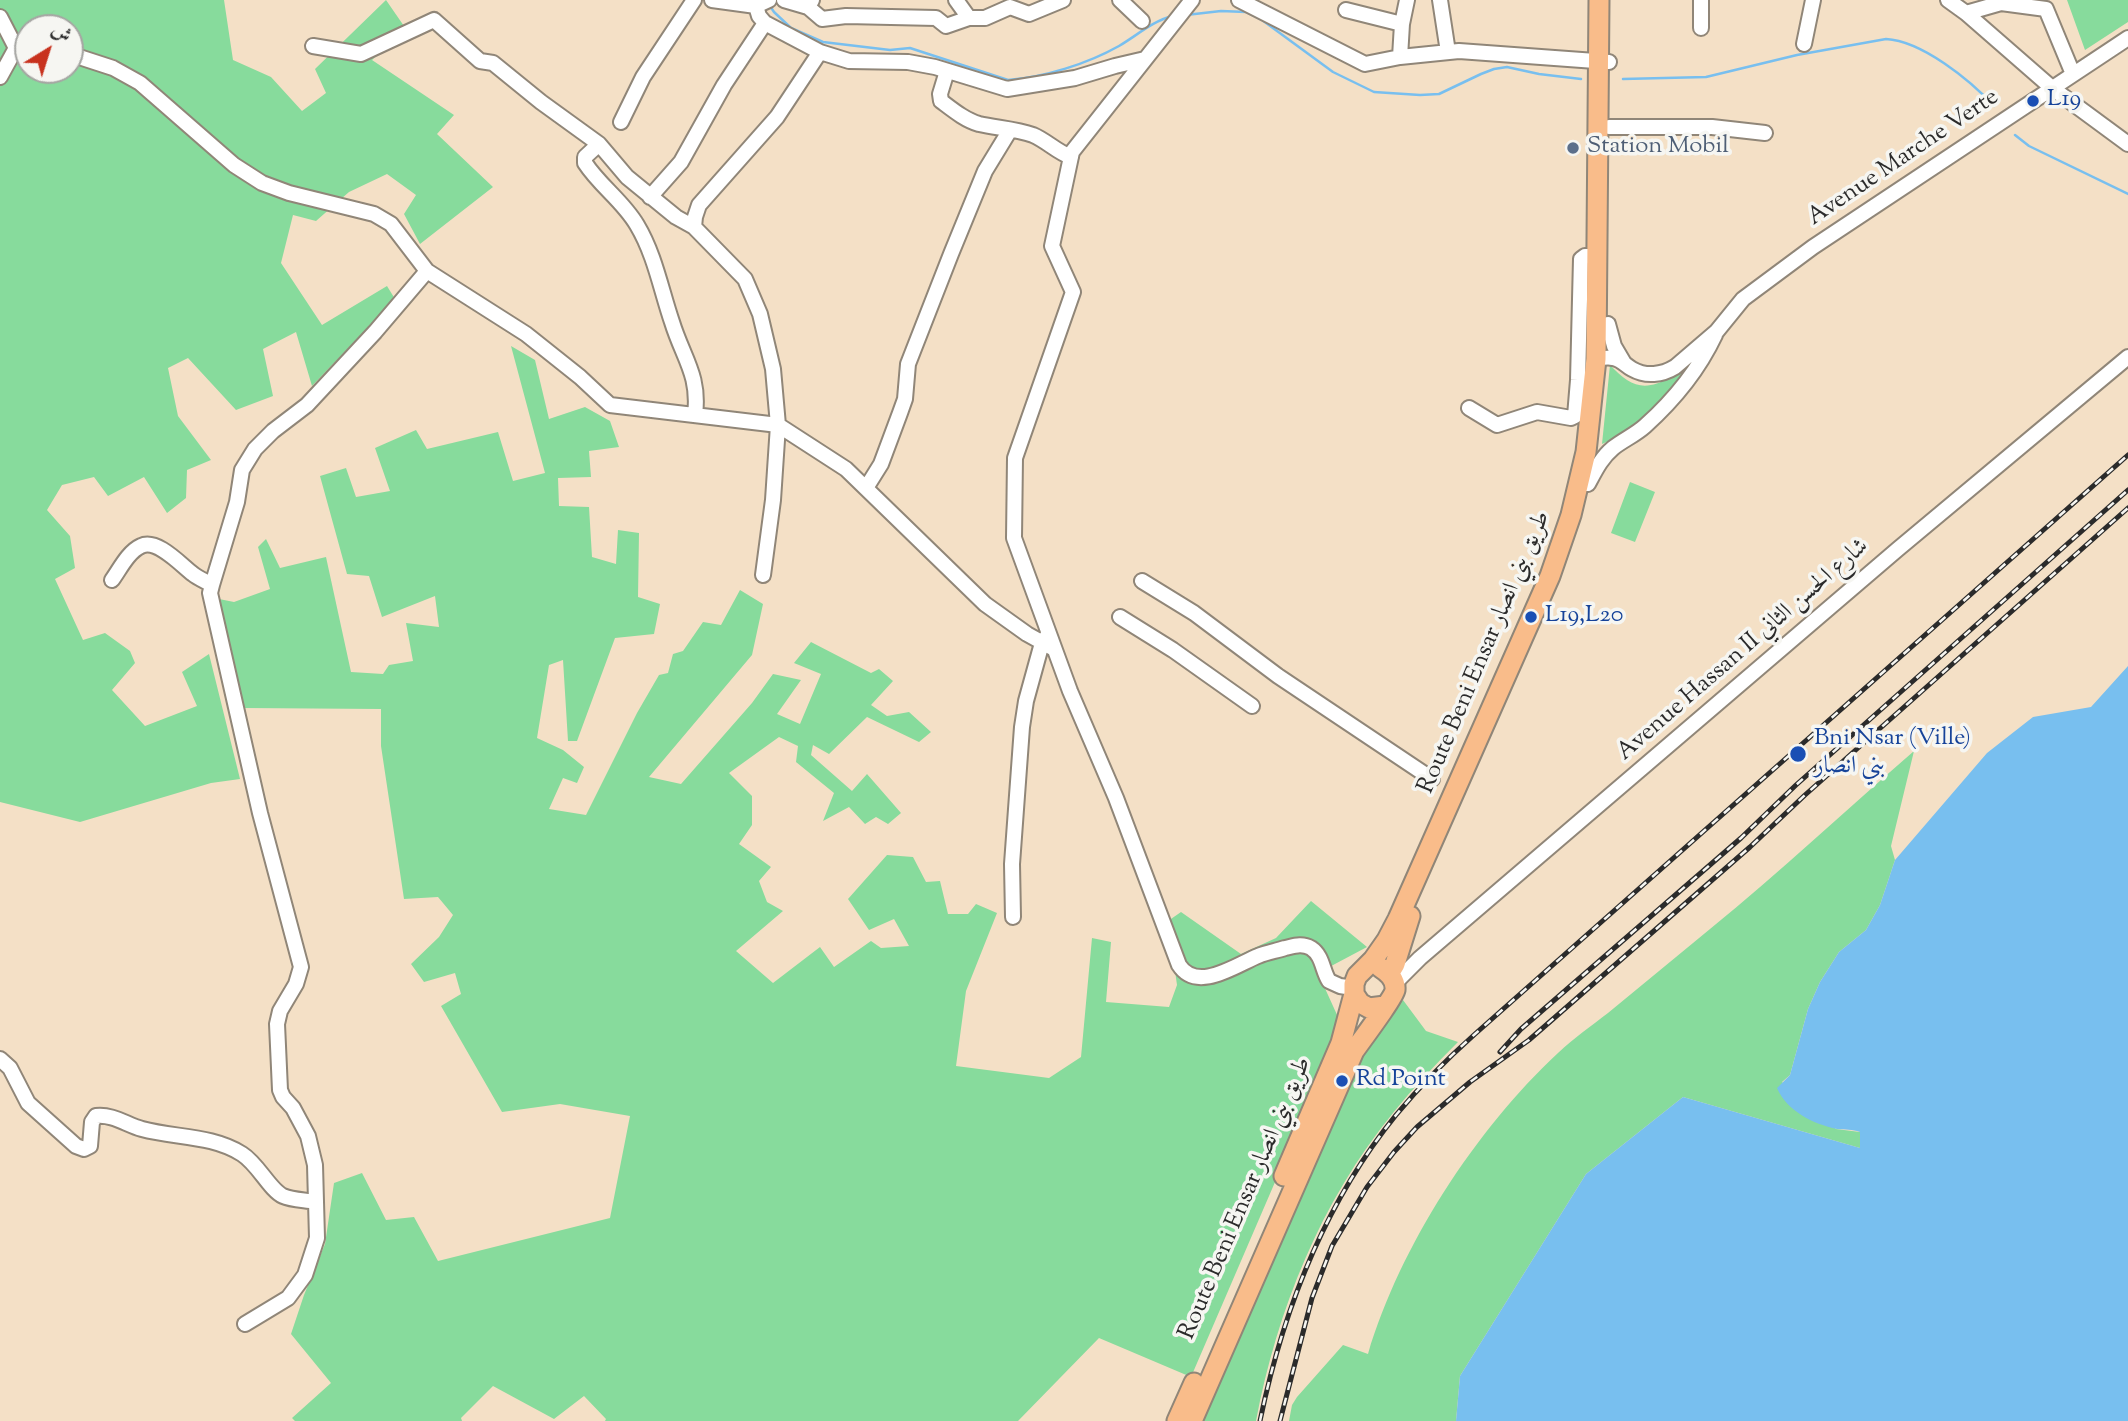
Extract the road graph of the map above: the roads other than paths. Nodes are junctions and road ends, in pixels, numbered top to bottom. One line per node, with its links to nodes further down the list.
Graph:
1 (694, 0): 42 (street)
2 (712, 0): 16 (street)
3 (783, 0): 18 (street)
4 (956, 0): 22 (street)
5 (1063, 0): 17 (street)
6 (1119, 0): 23 (street)
7 (1239, 0): 33 (street)
8 (1407, 0): 25 (street)
9 (1440, 0): 32 (street)
10 (1599, 0): 37 (highway, Route Beni Ensar طريق بني انصار)
11 (1609, 0): 37 (highway, Route Beni Ensar طريق بني انصار)
12 (1701, 0): 26 (street)
13 (1814, 0): 29 (street)
14 (1948, 0): 20 (street)
15 (1190, 2): 36 (street)
16 (762, 3): 24 (street)
17 (1007, 3): 22 (street)
18 (810, 4): 22 (street)
19 (1346, 10): 25 (street)
20 (1965, 13): 39 (street); 41 (street)
21 (0, 17): 27 (street)
22 (969, 18)
23 (1142, 21)
24 (765, 23): 31 (street); 49 (street)
25 (1402, 24): 33 (street)
26 (1701, 28)
27 (14, 36)
28 (2128, 37): 39 (street, Avenue Marche Verte)
29 (1804, 44)
30 (313, 46): 46 (street)
31 (820, 52): 38 (street); 50 (street)
32 (1448, 52): 33 (street); 37 (street)
33 (1400, 57)
34 (14, 58): 40 (street)
35 (84, 59): 52 (street)
36 (1145, 60): 38 (street); 48 (street)
37 (1603, 62): 43 (highway, Route Beni Ensar طريق بني انصار); 51 (highway, Route Beni Ensar طريق بني انصار)
38 (947, 71): 44 (street)
39 (2073, 74): 41 (street, Avenue Marche Verte)
40 (0, 77)
41 (2052, 88): 47 (street); 54 (street, Avenue Marche Verte)
42 (621, 122)
43 (1609, 127): 45 (street); 53 (highway, Route Beni Ensar طريق بني انصار)
44 (1010, 130): 48 (street); 63 (street)
45 (1765, 133)
46 (599, 144): 49 (street); 60 (street)
47 (2128, 144)
48 (1071, 157): 69 (street)
49 (650, 197): 50 (street)
50 (694, 227): 61 (street)
51 (1596, 256): 56 (highway, Route Beni Ensar طريق بني انصار); 58 (street)
52 (427, 271): 60 (street); 67 (street)
53 (1608, 324): 56 (highway, Route Beni Ensar طريق بني انصار); 57 (street)
54 (1717, 331): 57 (street); 62 (street)
55 (2128, 358): 74 (street, Avenue Hassan II شارع الحسن الثاني)
56 (1600, 359): 57 (street); 58 (highway, Route Beni Ensar طريق بني انصار); 62 (highway, Route Beni Ensar طريق بني انصار)
57 (1625, 364)
58 (1586, 380): 59 (street); 62 (highway, Route Beni Ensar طريق بني انصار)
59 (1469, 408)
60 (695, 415): 61 (street)
61 (778, 425): 63 (street); 64 (street)
62 (1598, 450): 73 (highway, Route Beni Ensar طريق بني انصار); 74 (highway, Route Beni Ensar طريق بني انصار)
63 (866, 488): 69 (street)
64 (763, 575)
65 (112, 580): 67 (street)
66 (1142, 581): 71 (street)
67 (212, 585): 78 (street)
68 (1120, 617): 70 (street)
69 (1049, 642): 72 (street); 75 (street)
70 (1252, 706)
71 (1432, 779)
72 (1013, 917)
73 (1363, 970): 74 (highway); 75 (highway)
74 (1392, 978): 76 (highway)
75 (1354, 991): 76 (highway); 80 (highway, Route Beni Ensar طريق بني انصار)
76 (1385, 1006): 81 (highway, Route Beni Ensar طريق بني انصار)
77 (0, 1059): 78 (street)
78 (315, 1202): 79 (street)
79 (245, 1324)
80 (1177, 1421)
81 (1192, 1421)

